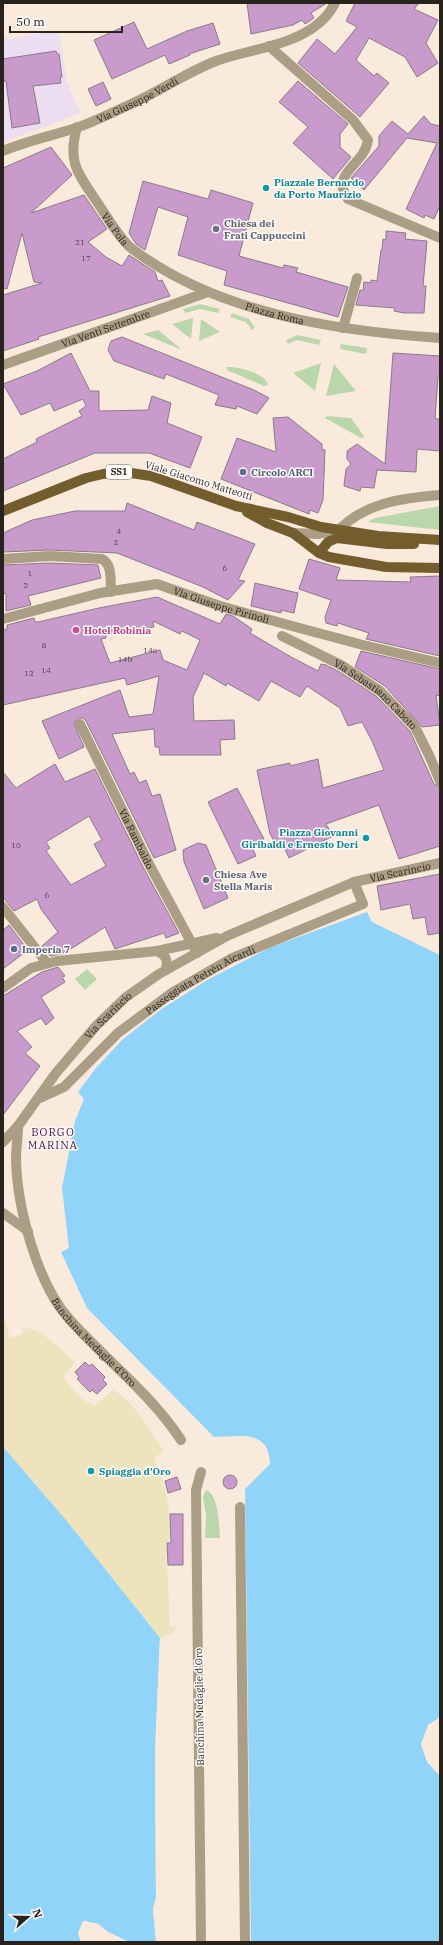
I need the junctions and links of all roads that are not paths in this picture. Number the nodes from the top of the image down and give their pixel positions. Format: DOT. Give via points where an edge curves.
graph roads {
  1 [pos="335,3"];
  2 [pos="269,46"];
  3 [pos="77,127"];
  4 [pos="3,151"];
  5 [pos="440,238"];
  6 [pos="357,278"];
  7 [pos="208,292"];
  8 [pos="343,328"];
  9 [pos="440,338"];
  10 [pos="3,366"];
  11 [pos="440,495"];
  12 [pos="236,506"];
  13 [pos="3,511"];
  14 [pos="338,530"];
  15 [pos="293,533"];
  16 [pos="440,541"];
  17 [pos="328,542"];
  18 [pos="319,553"];
  19 [pos="3,559"];
  20 [pos="440,568"];
  21 [pos="112,592"];
  22 [pos="3,620"];
  23 [pos="282,636"];
  24 [pos="440,663"];
  25 [pos="80,724"];
  26 [pos="440,781"];
  27 [pos="440,863"];
  28 [pos="354,882"];
  29 [pos="3,907"];
  30 [pos="227,936"];
  31 [pos="191,943"];
  32 [pos="157,951"];
  33 [pos="196,953"];
  34 [pos="47,963"];
  35 [pos="166,970"];
  36 [pos="3,988"];
  37 [pos="38,1099"];
  38 [pos="18,1126"];
  39 [pos="3,1142"];
  40 [pos="3,1213"];
  41 [pos="28,1231"];
  42 [pos="181,1440"];
  43 [pos="201,1472"];
  44 [pos="240,1507"];
  45 [pos="201,1942"];
  46 [pos="245,1942"];
  1 -- 2 [label="street, Via Giuseppe Verdi" via="330,14 310,30"];
  2 -- 3 [label="street, Via Giuseppe Verdi" via="217,61 130,105"];
  2 -- 5 [label="street" via="353,120 368,140 357,162 342,178 343,193 348,199"];
  3 -- 4 [label="street, Via Giuseppe Verdi"];
  3 -- 7 [label="street, Via Pola" via="73,143 76,170 130,247 182,280"];
  6 -- 8 [label="street"];
  7 -- 8 [label="street, Piazza Roma" via="283,316"];
  7 -- 10 [label="street, Via Venti Settembre"];
  8 -- 9 [label="street, Piazza Roma"];
  11 -- 14 [label="street" via="379,504 357,514"];
  12 -- 13 [label="main road, Viale Giacomo Matteotti / SS1" via="151,476 120,472 86,478"];
  12 -- 14 [label="main road, Viale Giacomo Matteotti / SS1"];
  12 -- 15 [label="main road, SS1" via="267,523"];
  14 -- 15 [label="street" via="318,534"];
  14 -- 16 [label="main road, Viale Giacomo Matteotti / SS1"];
  14 -- 17 [label="street"];
  15 -- 18 [label="main road, SS1"];
  16 -- 17 [label="main road" via="403,545 342,538"];
  17 -- 18 [label="main road"];
  18 -- 20 [label="main road, SS1" via="340,560 386,567"];
  19 -- 21 [label="street" via="50,556 102,559 109,567"];
  21 -- 22 [label="street, Via Giuseppe Pirinoli" via="100,593"];
  21 -- 24 [label="street, Via Giuseppe Pirinoli" via="151,584 165,585 220,606"];
  23 -- 26 [label="street, Via Sebastiano Caboto" via="341,665 380,691 415,727"];
  25 -- 31 [label="street, Via Rambaldo"];
  27 -- 28 [label="street, Via Scarincio"];
  28 -- 30 [label="street, Via Scarincio"];
  28 -- 37 [label="street, Passeggiata Petrén Aicardi" via="363,904 232,958 173,992 118,1033 64,1087"];
  29 -- 34 [label="street"];
  30 -- 31 [label="street, Via Scarincio"];
  30 -- 33 [label="street, Via Scarincio"];
  31 -- 32 [label="street, Via Scarincio"];
  31 -- 33 [label="street, Via Rambaldo"];
  32 -- 34 [label="street, Via Scarincio"];
  32 -- 35 [label="street" via="165,956"];
  33 -- 35 [label="street, Via Scarincio"];
  34 -- 36 [label="street, Via Scarincio" via="31,968"];
  35 -- 37 [label="street, Via Scarincio" via="126,998 96,1026 56,1073"];
  37 -- 38 [label="street, Via Scarincio"];
  38 -- 39 [label="street, Via Scarincio"];
  38 -- 41 [label="street" via="18,1183"];
  40 -- 41 [label="street"];
  41 -- 42 [label="street, Banchina Medaglie d'Oro" via="44,1282 60,1308 150,1401"];
  43 -- 45 [label="street, Banchina Medaglie d'Oro" via="196,1490"];
  44 -- 46 [label="street"];
}
